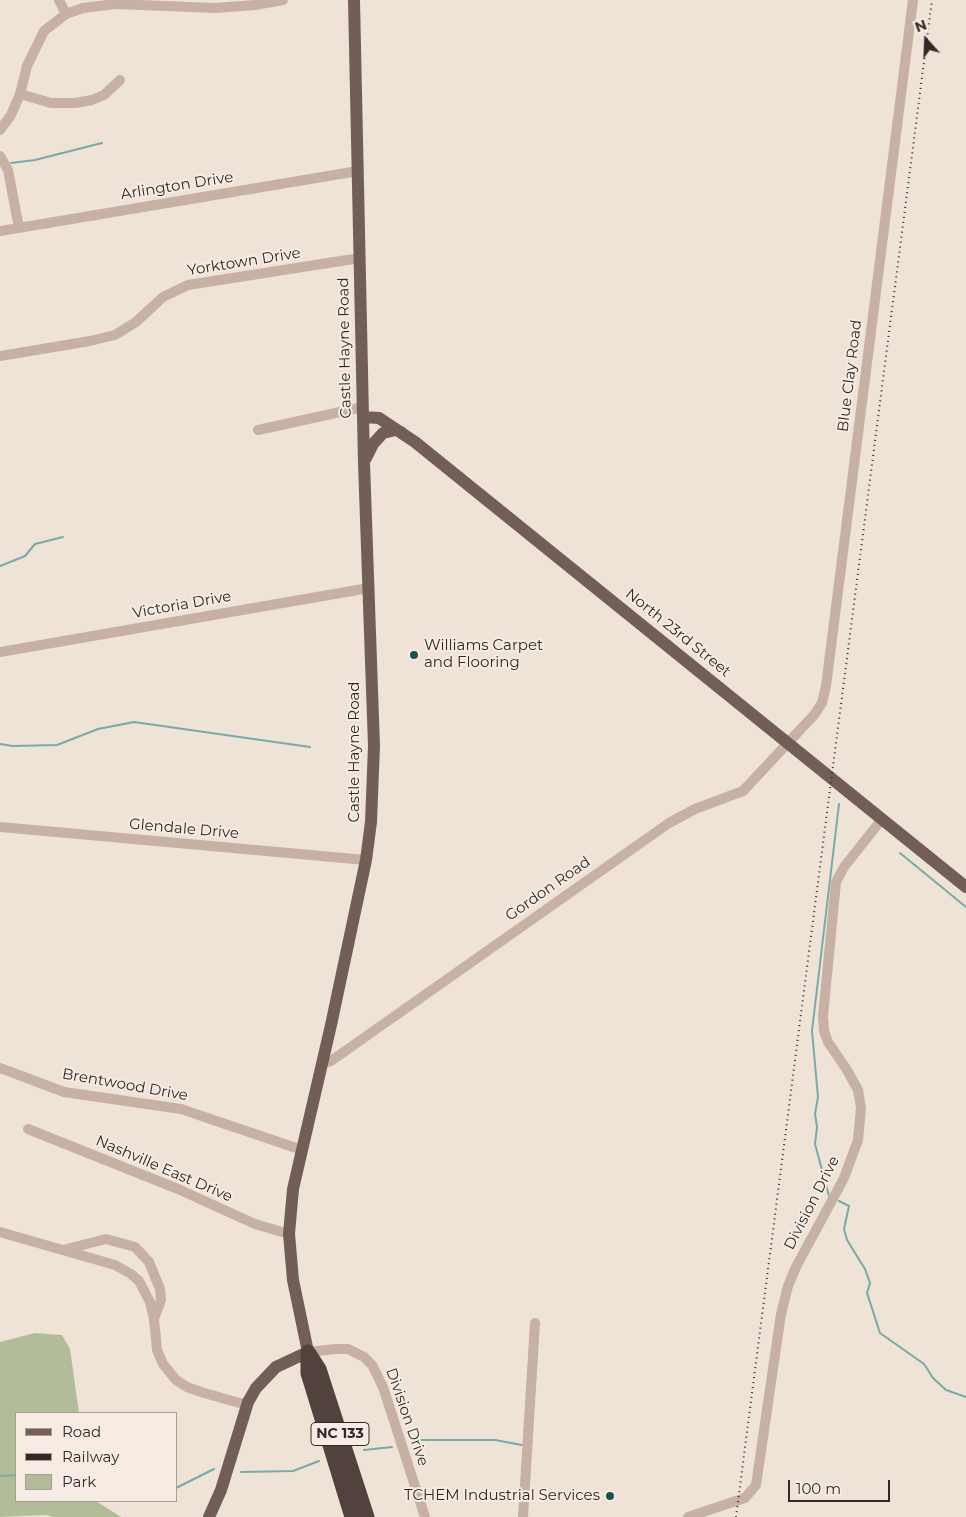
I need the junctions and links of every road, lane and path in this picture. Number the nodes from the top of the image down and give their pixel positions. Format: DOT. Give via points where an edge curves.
graph roads {
  1 [pos="59,0"];
  2 [pos="283,0"];
  3 [pos="354,0"];
  4 [pos="913,0"];
  5 [pos="173,3"];
  6 [pos="66,14"];
  7 [pos="120,80"];
  8 [pos="20,94"];
  9 [pos="0,130"];
  10 [pos="0,156"];
  11 [pos="358,171"];
  12 [pos="19,228"];
  13 [pos="0,231"];
  14 [pos="360,258"];
  15 [pos="0,356"];
  16 [pos="363,412"];
  17 [pos="258,430"];
  18 [pos="404,434"];
  19 [pos="364,463"];
  20 [pos="369,588"];
  21 [pos="0,652"];
  22 [pos="788,742"];
  23 [pos="882,819"];
  24 [pos="0,827"];
  25 [pos="366,860"];
  26 [pos="966,887"];
  27 [pos="322,1063"];
  28 [pos="0,1068"];
  29 [pos="28,1130"];
  30 [pos="302,1150"];
  31 [pos="0,1232"];
  32 [pos="289,1234"];
  33 [pos="64,1250"];
  34 [pos="154,1319"];
  35 [pos="535,1323"];
  36 [pos="308,1352"];
  37 [pos="247,1406"];
  38 [pos="209,1517"];
  39 [pos="354,1517"];
  40 [pos="367,1517"];
  41 [pos="425,1517"];
  42 [pos="523,1517"];
  43 [pos="688,1517"];
  1 -- 6 [label="street"];
  2 -- 5 [label="street" via="215,8"];
  3 -- 11 [label="main road, Castle Hayne Road / NC 133"];
  4 -- 22 [label="street, Blue Clay Road" via="826,686 818,710"];
  5 -- 6 [label="street" via="115,4"];
  6 -- 8 [label="street" via="44,31 27,66"];
  7 -- 8 [label="street" via="104,95 75,103 50,103"];
  8 -- 9 [label="street" via="11,116"];
  10 -- 12 [label="street" via="8,170"];
  11 -- 12 [label="street, Arlington Drive"];
  11 -- 14 [label="main road, Castle Hayne Road / NC 133"];
  12 -- 13 [label="street, Arlington Drive"];
  14 -- 15 [label="street, Yorktown Drive" via="188,285 163,297 136,322 115,335"];
  14 -- 16 [label="main road, Castle Hayne Road / NC 133"];
  16 -- 17 [label="street"];
  16 -- 18 [label="main road, North 23rd Street"];
  16 -- 19 [label="main road, Castle Hayne Road / NC 133"];
  18 -- 19 [label="main road" via="396,430 383,434 372,444"];
  18 -- 22 [label="main road, North 23rd Street"];
  19 -- 20 [label="main road, Castle Hayne Road / NC 133"];
  20 -- 21 [label="street, Victoria Drive"];
  20 -- 25 [label="main road, Castle Hayne Road / NC 133" via="374,778"];
  22 -- 23 [label="main road, North 23rd Street"];
  22 -- 27 [label="street, Gordon Road" via="743,791 695,809 669,823 331,1061"];
  23 -- 26 [label="main road, North 23rd Street"];
  23 -- 43 [label="street, Division Drive" via="836,882 823,1016 828,1042 858,1090 861,1108 858,1140 844,1178 788,1286 756,1486 745,1498"];
  24 -- 25 [label="street, Glendale Drive"];
  25 -- 27 [label="main road, Castle Hayne Road / NC 133"];
  27 -- 30 [label="main road, Castle Hayne Road / NC 133"];
  28 -- 30 [label="street, Brentwood Drive" via="64,1092 181,1109"];
  29 -- 32 [label="street, Nashville East Drive" via="178,1189 255,1224"];
  30 -- 32 [label="main road, Castle Hayne Road / NC 133" via="293,1189"];
  31 -- 33 [label="street"];
  32 -- 36 [label="main road, Castle Hayne Road / NC 133" via="293,1280"];
  33 -- 34 [label="street" via="115,1265 131,1274 144,1289"];
  33 -- 34 [label="street" via="106,1239 134,1247 149,1262 160,1289 161,1300"];
  34 -- 37 [label="street" via="157,1350 176,1380 186,1387"];
  35 -- 42 [label="street"];
  36 -- 37 [label="main road" via="276,1367 260,1383"];
  36 -- 39 [label="highway, NC 133" via="308,1373"];
  36 -- 40 [label="highway, NC 133" via="319,1369"];
  36 -- 41 [label="street, Division Drive" via="336,1348 348,1350 364,1357 372,1365 383,1386"];
  37 -- 38 [label="main road" via="221,1490"];
}
